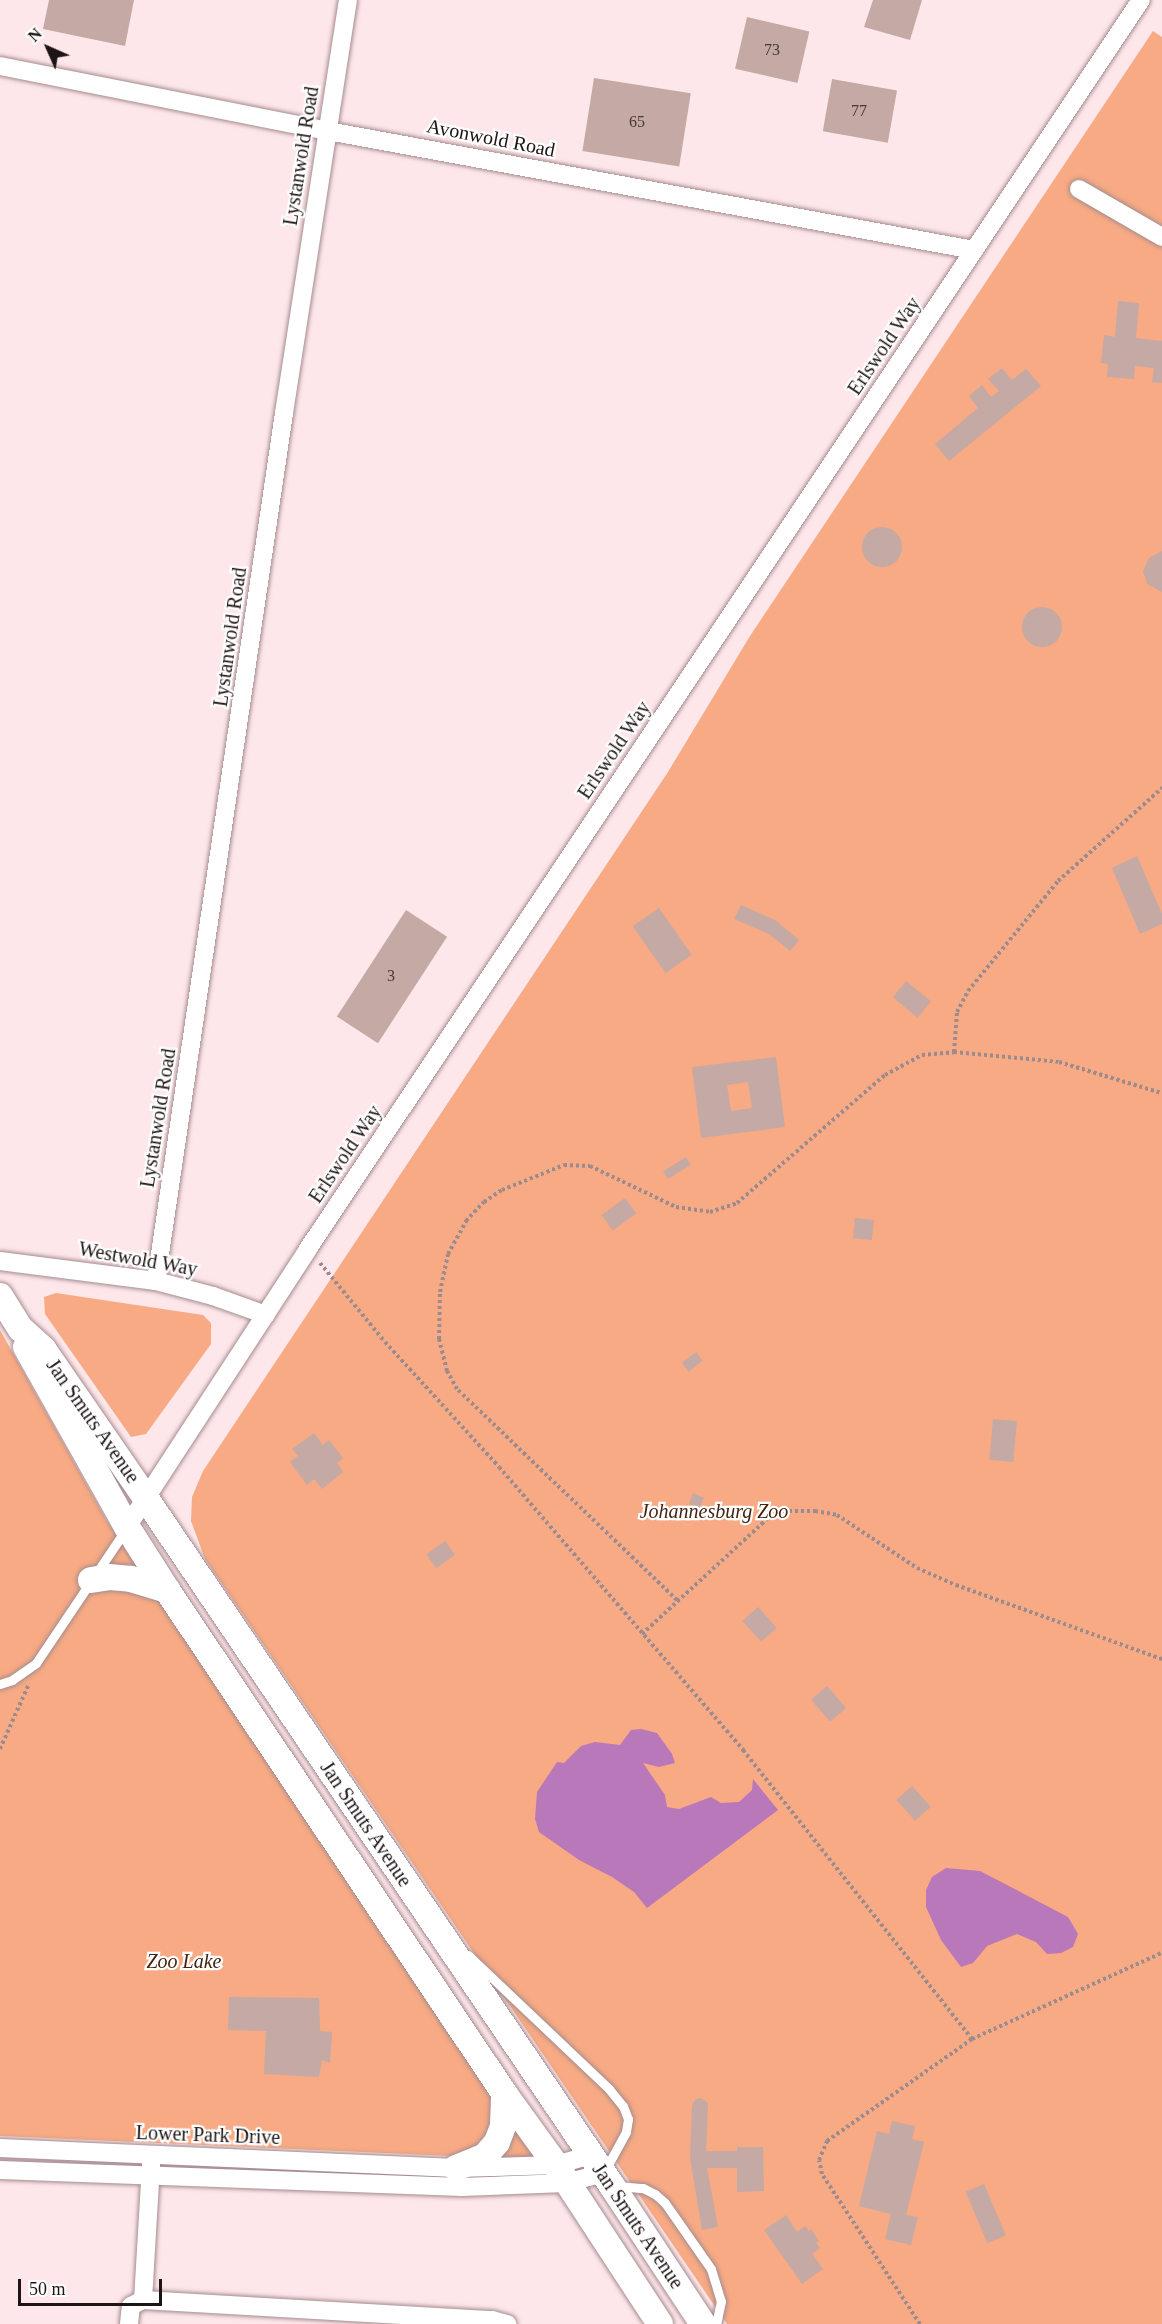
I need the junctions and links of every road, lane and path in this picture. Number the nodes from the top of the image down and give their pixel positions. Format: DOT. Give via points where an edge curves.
graph roads {
  1 [pos="348,0"];
  2 [pos="1141,0"];
  3 [pos="0,66"];
  4 [pos="328,130"];
  5 [pos="1079,189"];
  6 [pos="1162,237"];
  7 [pos="974,250"];
  8 [pos="1162,789"];
  9 [pos="954,1052"];
  10 [pos="1162,1093"];
  11 [pos="308,1249"];
  12 [pos="0,1261"];
  13 [pos="156,1281"];
  14 [pos="0,1296"];
  15 [pos="266,1314"];
  16 [pos="21,1329"];
  17 [pos="145,1497"];
  18 [pos="127,1527"];
  19 [pos="91,1580"];
  20 [pos="167,1590"];
  21 [pos="676,1600"];
  22 [pos="642,1634"];
  23 [pos="1162,1659"];
  24 [pos="36,1663"];
  25 [pos="0,1684"];
  26 [pos="0,1749"];
  27 [pos="432,1920"];
  28 [pos="1162,1953"];
  29 [pos="972,2039"];
  30 [pos="504,2093"];
  31 [pos="0,2148"];
  32 [pos="152,2155"];
  33 [pos="415,2165"];
  34 [pos="456,2168"];
  35 [pos="0,2170"];
  36 [pos="602,2171"];
  37 [pos="561,2174"];
  38 [pos="150,2175"];
  39 [pos="414,2186"];
  40 [pos="143,2300"];
  41 [pos="129,2324"];
  42 [pos="507,2324"];
  43 [pos="660,2324"];
  44 [pos="703,2324"];
  45 [pos="716,2324"];
  46 [pos="920,2324"];
  1 -- 4 [label="street, Lystanwold Road"];
  2 -- 7 [label="street, Erlswold Way"];
  3 -- 4 [label="street, Avonwold Road"];
  4 -- 7 [label="street, Avonwold Road"];
  4 -- 13 [label="street, Lystanwold Road"];
  5 -- 6 [label="street"];
  7 -- 11 [label="street, Erlswold Way"];
  8 -- 9 [label="path" via="1058,881 968,991 957,1012"];
  9 -- 10 [label="path" via="1059,1062"];
  9 -- 21 [label="path" via="922,1055 885,1075 736,1203 710,1212 676,1207 590,1166 564,1165 502,1190 484,1202 466,1221 448,1254 440,1292 439,1339 447,1371 457,1389"];
  11 -- 15 [label="street, Erlswold Way"];
  11 -- 22 [label="path"];
  12 -- 13 [label="street, Westwold Way"];
  13 -- 15 [label="street, Westwold Way"];
  14 -- 16 [label="main road, Jan Smuts Avenue"];
  15 -- 17 [label="street, Erlswold Way"];
  16 -- 17 [label="main road, Jan Smuts Avenue" via="43,1349"];
  16 -- 18 [label="main road, Jan Smuts Avenue" via="28,1354"];
  17 -- 18 [label="street, Erlswold Way"];
  17 -- 27 [label="main road, Jan Smuts Avenue"];
  18 -- 19 [label="lane"];
  18 -- 20 [label="main road, Jan Smuts Avenue"];
  19 -- 20 [label="main road" via="131,1579"];
  19 -- 24 [label="lane"];
  20 -- 30 [label="main road, Jan Smuts Avenue"];
  21 -- 22 [label="path"];
  21 -- 23 [label="path" via="767,1519 783,1511 815,1511 837,1515 917,1568 956,1586"];
  22 -- 29 [label="path" via="743,1750"];
  24 -- 25 [label="lane"];
  24 -- 26 [label="path"];
  27 -- 36 [label="main road, Jan Smuts Avenue"];
  27 -- 36 [label="lane" via="623,2106 626,2132"];
  28 -- 29 [label="path"];
  29 -- 46 [label="path" via="827,2141 819,2160 822,2174"];
  30 -- 34 [label="main road" via="503,2126 497,2142 485,2156"];
  30 -- 37 [label="main road, Jan Smuts Avenue"];
  31 -- 32 [label="street, Lower Park Drive"];
  32 -- 33 [label="street, Lower Park Drive"];
  32 -- 38 [label="street"];
  33 -- 34 [label="street, Lower Park Drive"];
  33 -- 39 [label="street"];
  34 -- 37 [label="street, Lower Park Drive"];
  35 -- 38 [label="street, Lower Park Drive"];
  36 -- 37 [label="street, Lower Park Drive"];
  36 -- 44 [label="main road, Jan Smuts Avenue"];
  36 -- 45 [label="lane" via="655,2193 665,2204 711,2269 721,2301"];
  37 -- 39 [label="street, Lower Park Drive"];
  37 -- 43 [label="main road, Jan Smuts Avenue"];
  38 -- 39 [label="street, Lower Park Drive"];
  38 -- 40 [label="street"];
  40 -- 41 [label="street" via="131,2306"];
  40 -- 42 [label="street" via="492,2320"];
}
